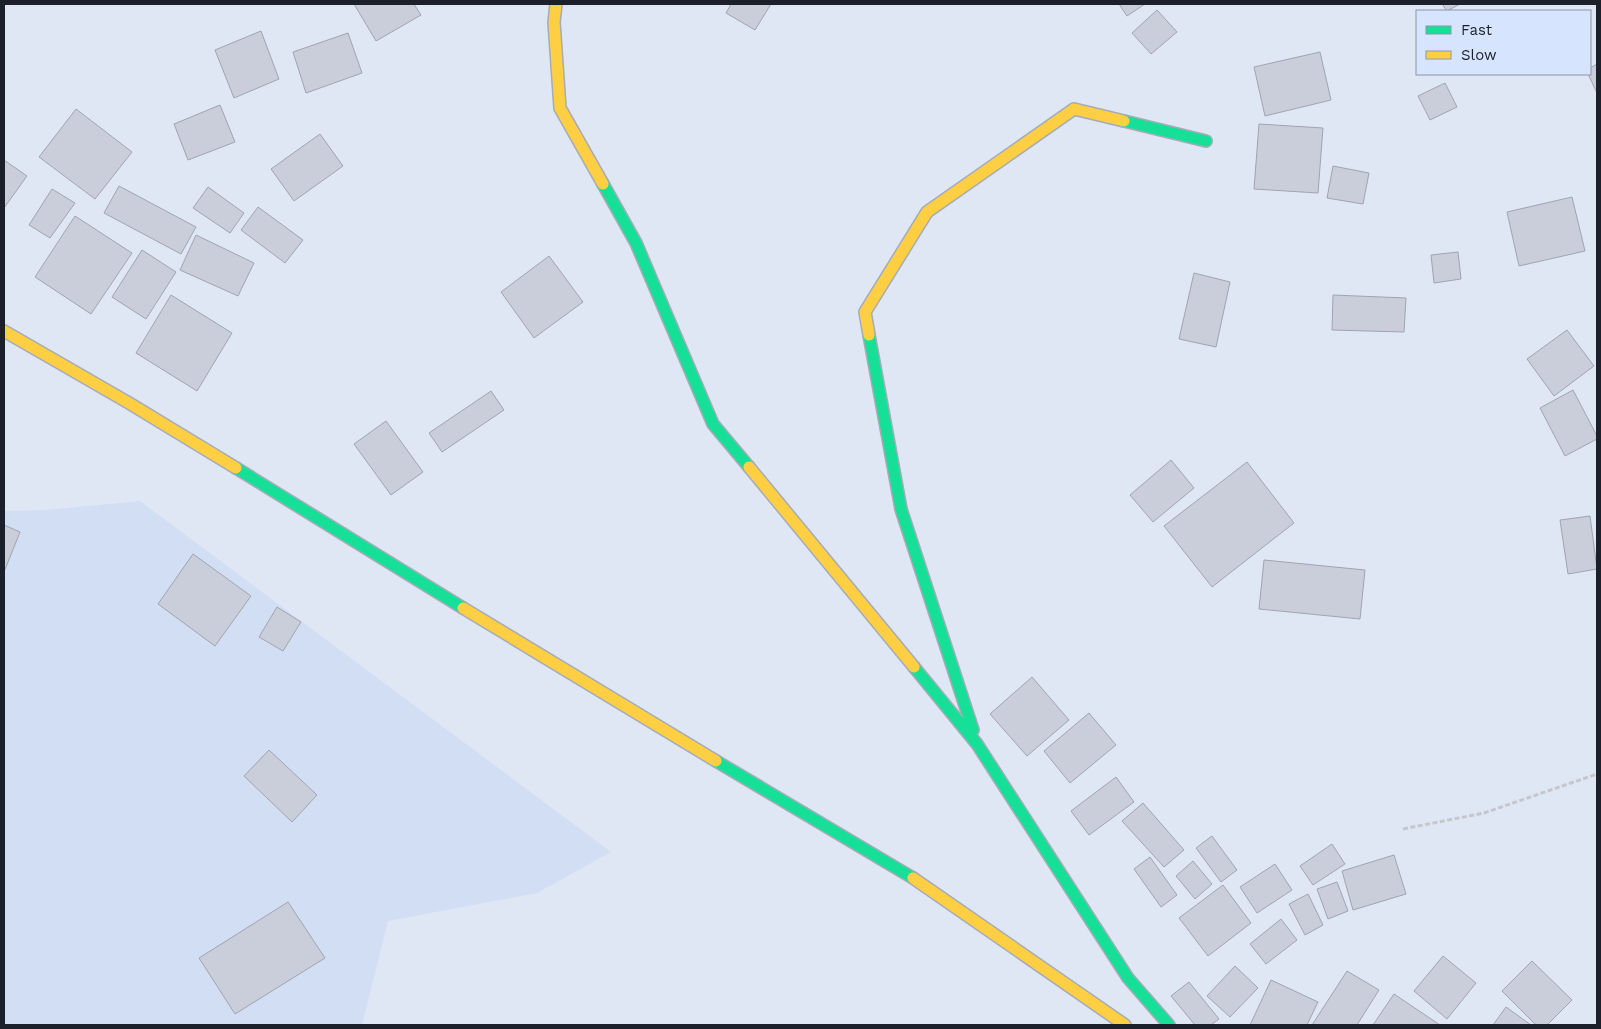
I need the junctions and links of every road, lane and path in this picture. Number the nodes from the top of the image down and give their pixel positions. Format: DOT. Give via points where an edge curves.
graph roads {
  1 [pos="556,4"];
  2 [pos="1206,142"];
  3 [pos="4,331"];
  4 [pos="977,744"];
  5 [pos="1597,774"];
  6 [pos="1403,829"];
  7 [pos="1125,1025"];
  8 [pos="1169,1025"];
  1 -- 4 [label="street" via="554,22 560,108 636,242 712,424"];
  2 -- 4 [label="street" via="1074,109 928,212 865,312 901,509"];
  3 -- 7 [label="street" via="129,403 585,683 920,882"];
  4 -- 8 [label="street" via="1128,978"];
  5 -- 6 [label="path" via="1484,813"];
}
